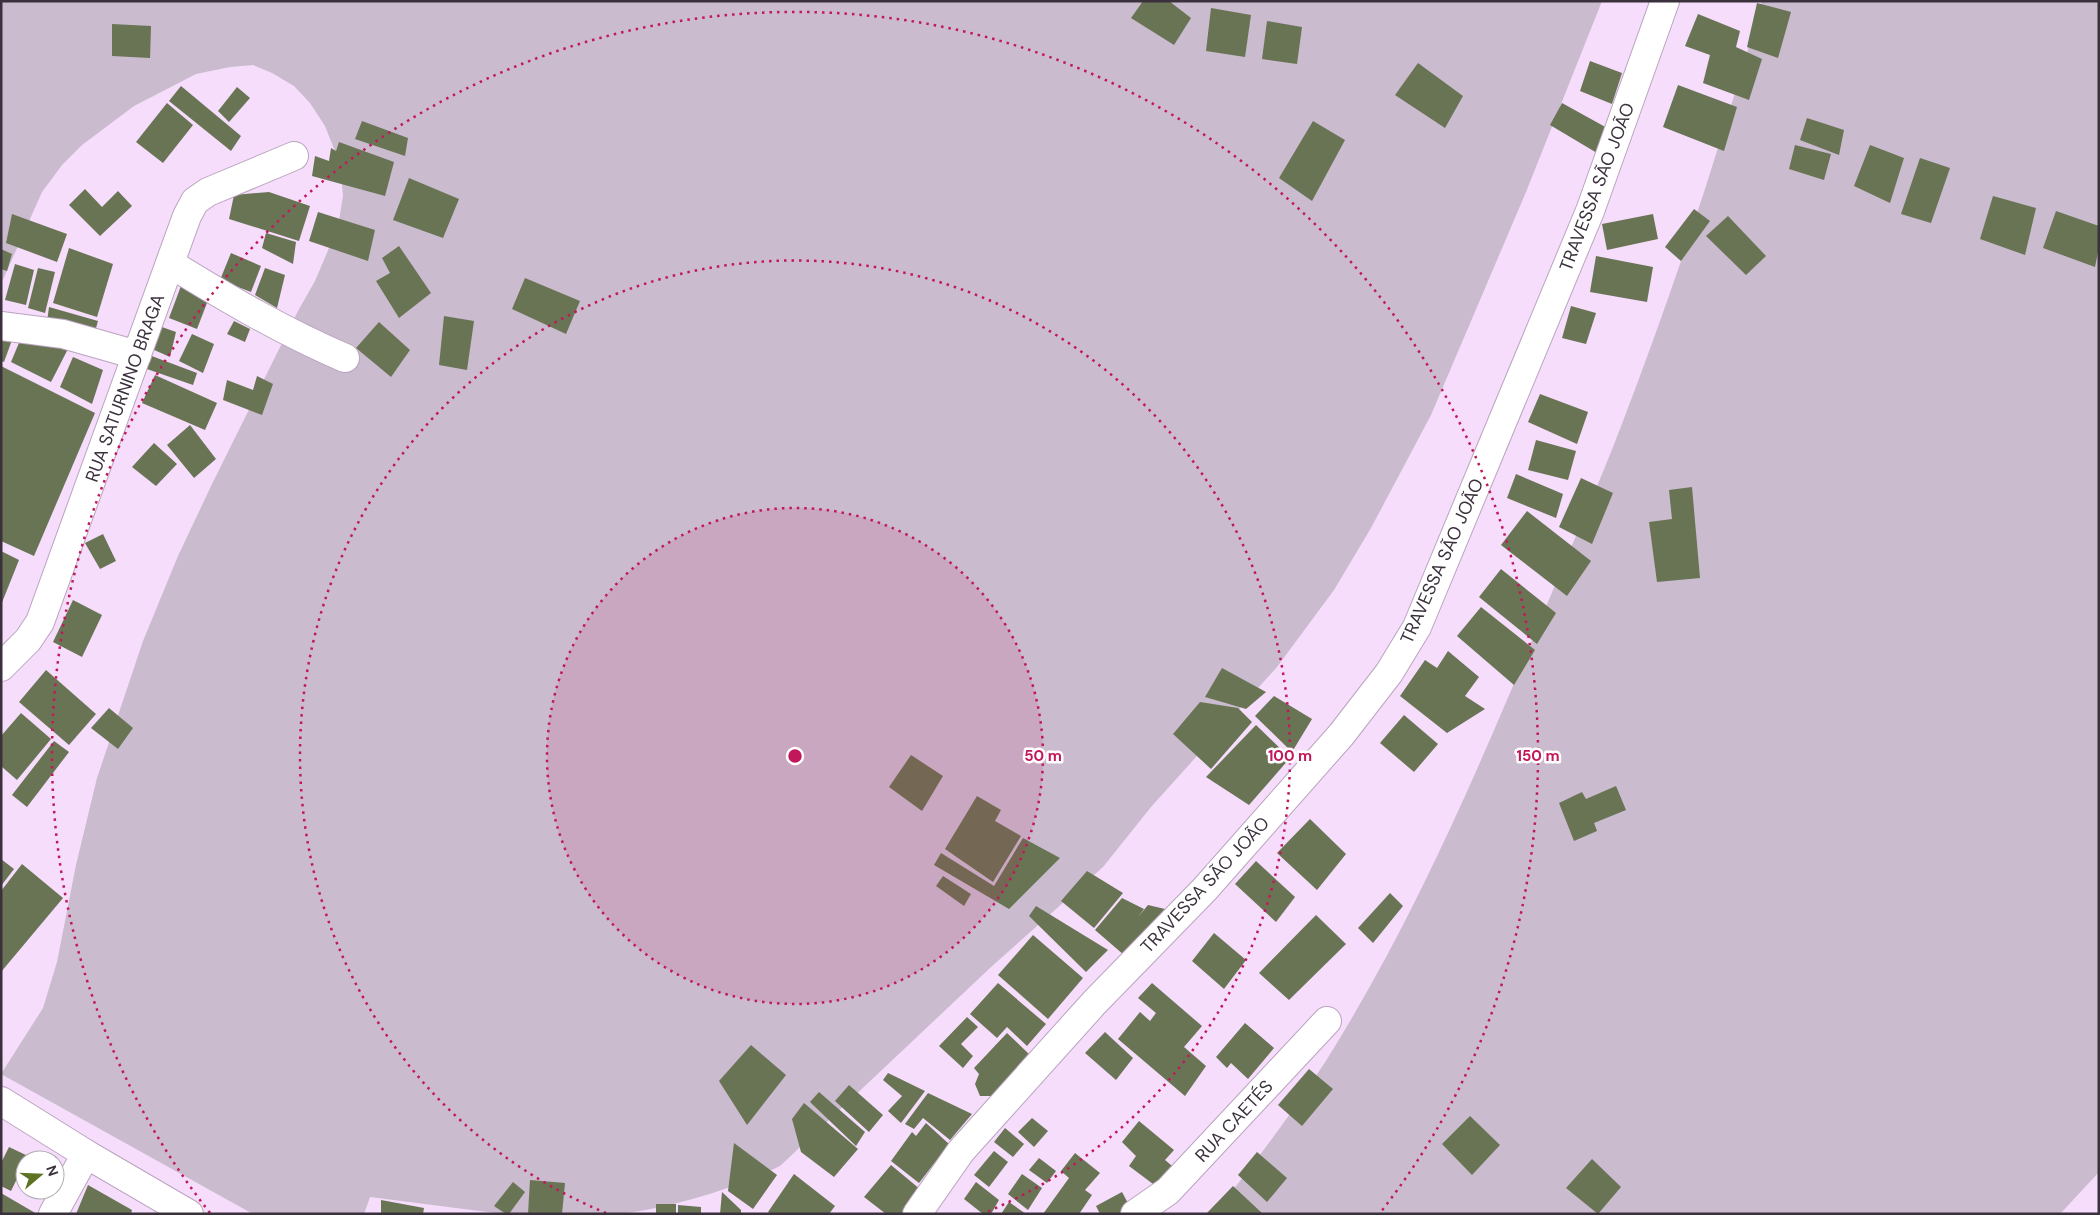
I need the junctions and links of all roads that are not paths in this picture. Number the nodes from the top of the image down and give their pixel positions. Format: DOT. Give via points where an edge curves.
graph roads {
  1 [pos="1665,1"];
  2 [pos="294,156"];
  3 [pos="171,264"];
  4 [pos="1,326"];
  5 [pos="137,355"];
  6 [pos="345,358"];
  7 [pos="1,667"];
  8 [pos="1327,1021"];
  9 [pos="1,1101"];
  10 [pos="86,1154"];
  11 [pos="54,1214"];
  12 [pos="190,1214"];
  13 [pos="917,1214"];
  14 [pos="1135,1214"];
  1 -- 13 [label="street, TRAVESSA SÃO JOÃO" via="1590,211 1417,627 1342,734 1205,889 1094,1003 961,1151"];
  2 -- 3 [label="street, RUA SATURNINO BRAGA" via="208,192 195,201"];
  3 -- 5 [label="street, RUA SATURNINO BRAGA"];
  3 -- 6 [label="street" via="267,321"];
  4 -- 5 [label="street" via="63,334"];
  5 -- 7 [label="street, RUA SATURNINO BRAGA" via="40,622 28,640"];
  8 -- 14 [label="street, RUA CAETÉS" via="1168,1191"];
  9 -- 10 [label="street"];
  10 -- 11 [label="street"];
  10 -- 12 [label="street"];
}
